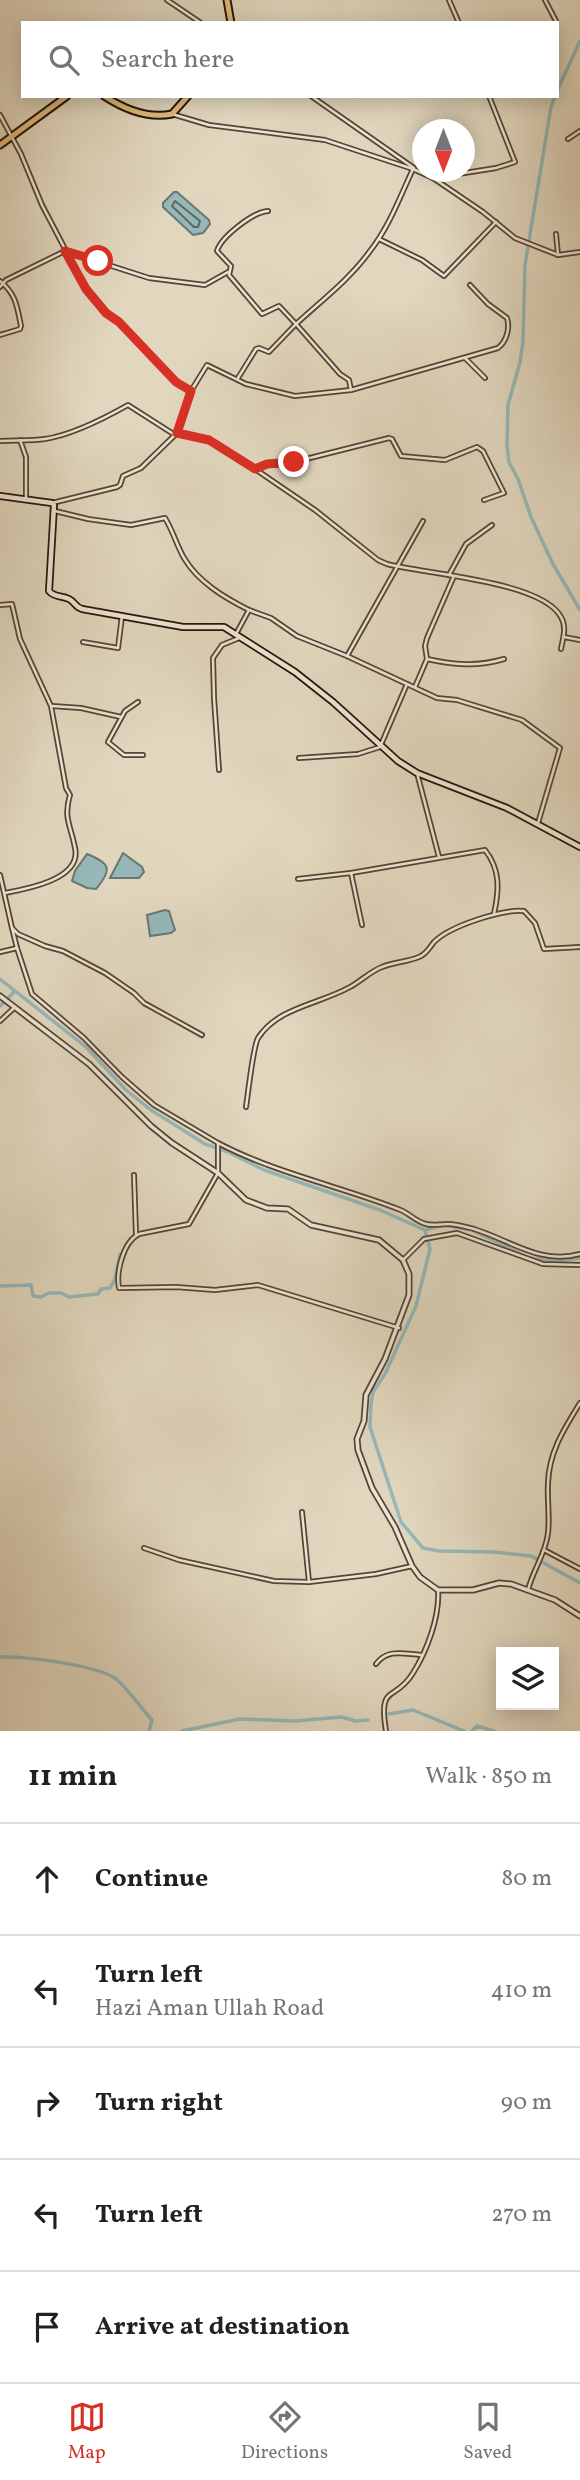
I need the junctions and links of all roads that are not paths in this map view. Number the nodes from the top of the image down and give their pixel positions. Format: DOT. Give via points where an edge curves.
graph roads {
  1 [pos="167,0"];
  2 [pos="227,0"];
  3 [pos="451,0"];
  4 [pos="545,0"];
  5 [pos="198,21"];
  6 [pos="231,21"];
  7 [pos="458,21"];
  8 [pos="556,21"];
  9 [pos="64,98"];
  10 [pos="108,98"];
  11 [pos="186,98"];
  12 [pos="315,98"];
  13 [pos="490,98"];
  14 [pos="172,114"];
  15 [pos="0,115"];
  16 [pos="580,131"];
  17 [pos="10,137"];
  18 [pos="568,139"];
  19 [pos="0,145"];
  20 [pos="412,167"];
  21 [pos="412,168"];
  22 [pos="475,171"];
  23 [pos="412,175"];
  24 [pos="439,182"];
  25 [pos="268,211"];
  26 [pos="496,222"];
  27 [pos="556,234"];
  28 [pos="379,239"];
  29 [pos="65,251"];
  30 [pos="580,252"];
  31 [pos="558,254"];
  32 [pos="228,272"];
  33 [pos="1,284"];
  34 [pos="470,285"];
  35 [pos="296,324"];
  36 [pos="0,335"];
  37 [pos="464,358"];
  38 [pos="237,379"];
  39 [pos="485,379"];
  40 [pos="351,390"];
  41 [pos="191,391"];
  42 [pos="176,434"];
  43 [pos="20,439"];
  44 [pos="0,441"];
  45 [pos="255,469"];
  46 [pos="0,496"];
  47 [pos="26,498"];
  48 [pos="484,500"];
  49 [pos="52,503"];
  50 [pos="54,511"];
  51 [pos="423,521"];
  52 [pos="492,525"];
  53 [pos="396,566"];
  54 [pos="452,575"];
  55 [pos="0,605"];
  56 [pos="249,610"];
  57 [pos="122,616"];
  58 [pos="237,636"];
  59 [pos="564,637"];
  60 [pos="580,640"];
  61 [pos="83,642"];
  62 [pos="561,649"];
  63 [pos="347,656"];
  64 [pos="427,659"];
  65 [pos="504,659"];
  66 [pos="407,684"];
  67 [pos="415,687"];
  68 [pos="138,702"];
  69 [pos="51,706"];
  70 [pos="121,717"];
  71 [pos="380,747"];
  72 [pos="143,755"];
  73 [pos="299,758"];
  74 [pos="219,770"];
  75 [pos="417,772"];
  76 [pos="538,823"];
  77 [pos="580,847"];
  78 [pos="440,858"];
  79 [pos="351,873"];
  80 [pos="0,875"];
  81 [pos="298,879"];
  82 [pos="5,893"];
  83 [pos="495,914"];
  84 [pos="362,925"];
  85 [pos="12,929"];
  86 [pos="580,947"];
  87 [pos="16,948"];
  88 [pos="0,952"];
  89 [pos="2,998"];
  90 [pos="13,1007"];
  91 [pos="0,1021"];
  92 [pos="202,1035"];
  93 [pos="246,1107"];
  94 [pos="218,1144"];
  95 [pos="218,1173"];
  96 [pos="134,1175"];
  97 [pos="136,1235"];
  98 [pos="580,1254"];
  99 [pos="402,1260"];
  100 [pos="580,1265"];
  101 [pos="399,1328"];
  102 [pos="580,1403"];
  103 [pos="302,1512"];
  104 [pos="144,1548"];
  105 [pos="544,1550"];
  106 [pos="412,1566"];
  107 [pos="580,1569"];
  108 [pos="309,1582"];
  109 [pos="439,1590"];
  110 [pos="528,1590"];
  111 [pos="580,1616"];
  112 [pos="421,1655"];
  113 [pos="376,1664"];
  114 [pos="386,1731"];
  1 -- 5 [label="street"];
  2 -- 6 [label="main road"];
  3 -- 7 [label="street"];
  4 -- 8 [label="street"];
  9 -- 17 [label="main road"];
  10 -- 14 [label="main road" via="152,116"];
  11 -- 14 [label="main road"];
  12 -- 20 [label="street"];
  13 -- 22 [label="street" via="515,162"];
  14 -- 21 [label="street" via="209,125 325,140"];
  15 -- 17 [label="street"];
  16 -- 18 [label="street"];
  17 -- 19 [label="main road"];
  17 -- 29 [label="street"];
  23 -- 28 [label="street"];
  24 -- 26 [label="street"];
  25 -- 32 [label="street" via="254,213 217,246 231,266"];
  26 -- 28 [label="street" via="443,276"];
  26 -- 31 [label="street" via="516,238"];
  27 -- 31 [label="street"];
  28 -- 35 [label="street" via="354,271"];
  29 -- 32 [label="street" via="143,277 205,285"];
  29 -- 33 [label="street"];
  29 -- 41 [label="street" via="106,313 176,382"];
  30 -- 31 [label="street"];
  32 -- 35 [label="street" via="262,314 279,306"];
  33 -- 36 [label="street" via="17,302 21,326"];
  34 -- 37 [label="street" via="509,324 502,345"];
  35 -- 38 [label="street" via="269,352 256,349"];
  35 -- 40 [label="street" via="349,380"];
  37 -- 39 [label="street"];
  37 -- 40 [label="street"];
  38 -- 40 [label="street" via="295,396"];
  38 -- 41 [label="street" via="207,365"];
  41 -- 42 [label="street"];
  42 -- 43 [label="street" via="128,405 55,436"];
  42 -- 45 [label="street" via="209,440"];
  42 -- 49 [label="street" via="141,468 123,476 120,485"];
  43 -- 44 [label="street"];
  43 -- 47 [label="street" via="27,462"];
  45 -- 48 [label="street" via="389,438 401,456 420,458 445,460 477,447 504,493"];
  45 -- 53 [label="street" via="379,560"];
  46 -- 47 [label="main road"];
  47 -- 49 [label="main road"];
  49 -- 50 [label="main road"];
  50 -- 56 [label="street" via="131,526 165,518 185,561 216,592"];
  50 -- 57 [label="main road" via="49,591 70,599 76,607"];
  51 -- 53 [label="street"];
  52 -- 54 [label="street" via="466,544"];
  53 -- 54 [label="street"];
  53 -- 63 [label="street"];
  54 -- 59 [label="street" via="518,589 538,598 562,617"];
  54 -- 64 [label="street" via="427,638"];
  55 -- 69 [label="street" via="12,604 20,639"];
  56 -- 58 [label="street"];
  56 -- 63 [label="street"];
  57 -- 58 [label="main road" via="224,627"];
  57 -- 61 [label="street" via="118,648"];
  58 -- 71 [label="main road" via="295,673"];
  58 -- 74 [label="street" via="222,645 213,658"];
  59 -- 60 [label="street"];
  59 -- 62 [label="street"];
  63 -- 66 [label="street"];
  64 -- 65 [label="street" via="475,666"];
  64 -- 67 [label="street"];
  66 -- 67 [label="street"];
  66 -- 71 [label="street"];
  67 -- 76 [label="street" via="437,698 522,720 559,747"];
  68 -- 70 [label="street"];
  69 -- 70 [label="street"];
  69 -- 82 [label="street" via="70,795 66,816 75,860 61,876"];
  70 -- 72 [label="street" via="108,743 124,755"];
  71 -- 73 [label="street" via="358,754"];
  71 -- 75 [label="main road"];
  75 -- 76 [label="main road"];
  75 -- 78 [label="street"];
  76 -- 77 [label="main road"];
  78 -- 79 [label="street"];
  78 -- 83 [label="street" via="487,852 498,881"];
  79 -- 81 [label="street"];
  79 -- 84 [label="street"];
  80 -- 82 [label="street"];
  82 -- 85 [label="street"];
  83 -- 86 [label="street" via="516,910 529,914 546,950"];
  83 -- 93 [label="street" via="434,942 425,954 380,967 324,1000 285,1013 256,1040"];
  85 -- 87 [label="street"];
  85 -- 92 [label="street" via="105,973 144,1003"];
  87 -- 88 [label="street"];
  87 -- 94 [label="street" via="33,994 154,1105"];
  89 -- 90 [label="street"];
  90 -- 91 [label="street"];
  90 -- 95 [label="street" via="89,1064 151,1126"];
  94 -- 95 [label="street"];
  94 -- 98 [label="street" via="279,1170 402,1210 425,1224 470,1228 545,1256"];
  95 -- 97 [label="street" via="189,1224"];
  95 -- 99 [label="street" via="246,1200 288,1209 311,1225 379,1240"];
  96 -- 97 [label="street"];
  97 -- 101 [label="street" via="125,1251 119,1288 215,1290 258,1285"];
  99 -- 100 [label="street" via="424,1239 457,1233 543,1264"];
  99 -- 101 [label="street" via="410,1291"];
  101 -- 106 [label="street" via="366,1395 357,1443 372,1488"];
  102 -- 105 [label="street" via="556,1443 550,1465"];
  103 -- 108 [label="street"];
  104 -- 108 [label="street" via="274,1581"];
  105 -- 107 [label="street"];
  105 -- 110 [label="street"];
  106 -- 108 [label="street"];
  106 -- 109 [label="street"];
  109 -- 110 [label="street" via="473,1590 499,1583"];
  109 -- 112 [label="street" via="438,1615"];
  110 -- 111 [label="street"];
  112 -- 113 [label="street" via="388,1653"];
  112 -- 114 [label="street" via="414,1673 388,1694 383,1704"];
}
